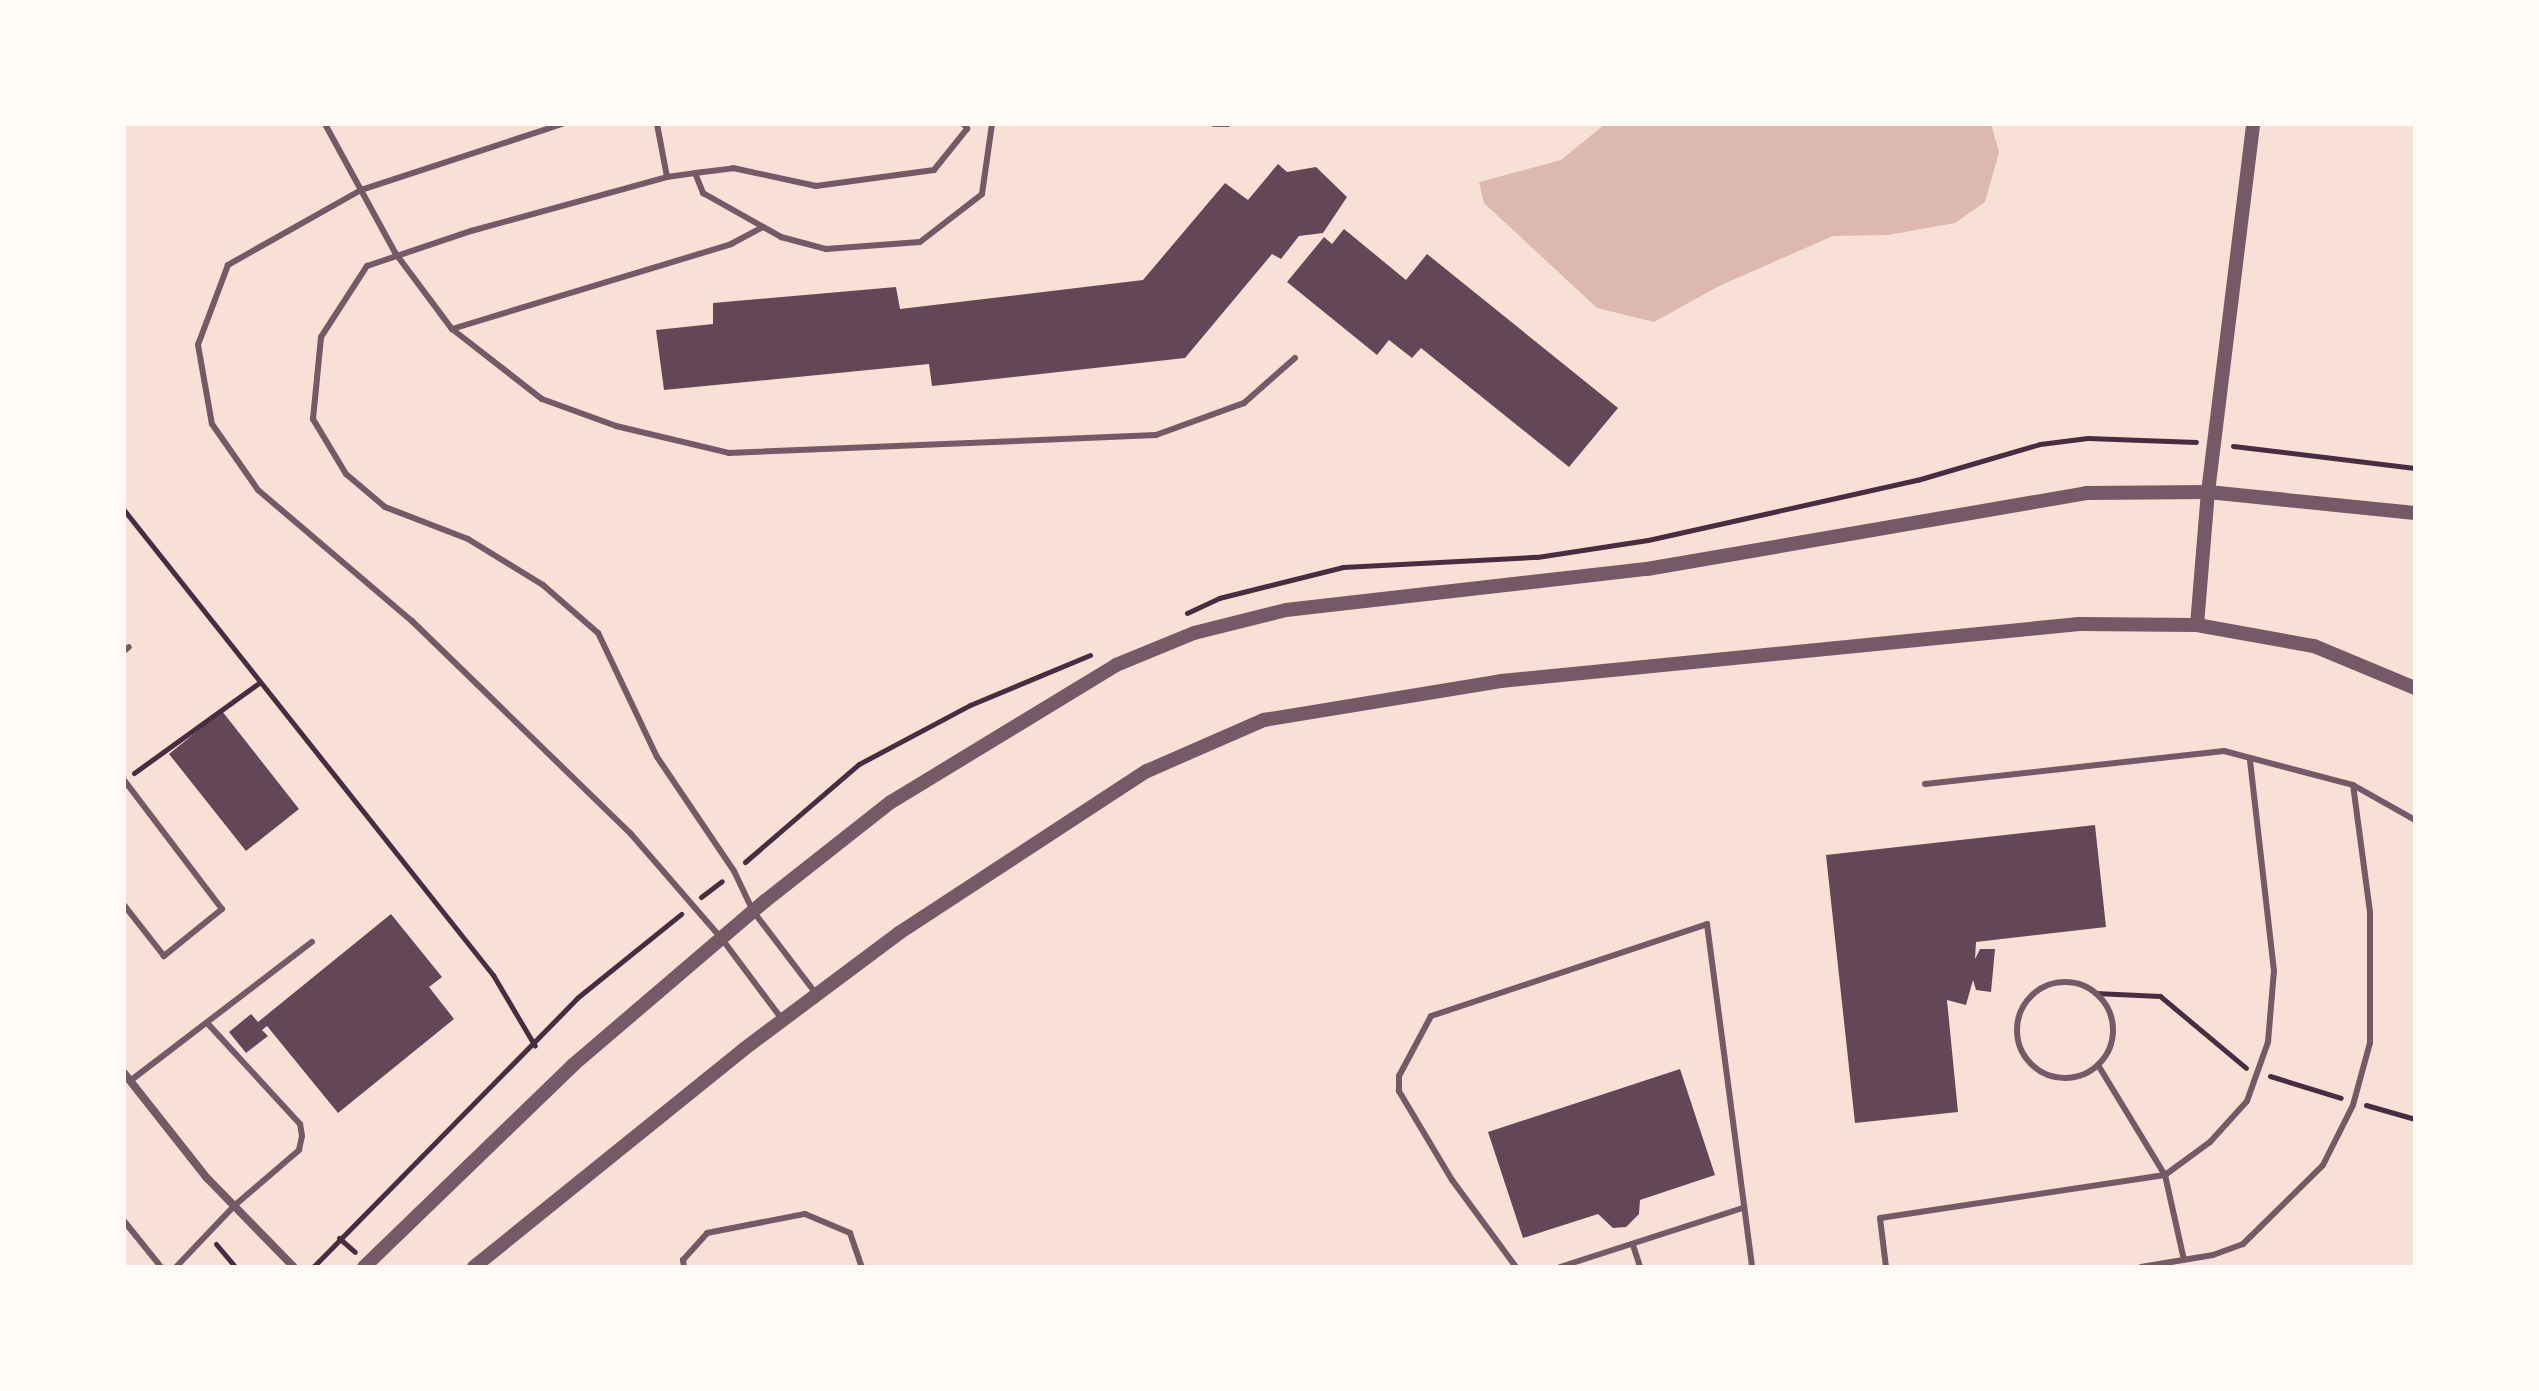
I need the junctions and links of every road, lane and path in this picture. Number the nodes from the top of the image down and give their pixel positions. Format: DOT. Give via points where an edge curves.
graph roads {
  1 [pos="325,124"];
  2 [pos="562,124"];
  3 [pos="657,124"];
  4 [pos="976,124"];
  5 [pos="992,124"];
  6 [pos="1214,124"];
  7 [pos="1228,124"];
  8 [pos="2253,124"];
  9 [pos="966,126"];
  10 [pos="695,173"];
  11 [pos="667,177"];
  12 [pos="361,190"];
  13 [pos="763,227"];
  14 [pos="396,254"];
  15 [pos="452,329"];
  16 [pos="1295,358"];
  17 [pos="2208,492"];
  18 [pos="124,510"];
  19 [pos="2415,513"];
  20 [pos="2197,625"];
  21 [pos="260,683"];
  22 [pos="2415,688"];
  23 [pos="2250,759"];
  24 [pos="126,779"];
  25 [pos="1925,784"];
  26 [pos="2353,785"];
  27 [pos="2415,820"];
  28 [pos="734,871"];
  29 [pos="693,904"];
  30 [pos="124,905"];
  31 [pos="753,911"];
  32 [pos="722,939"];
  33 [pos="312,942"];
  34 [pos="817,995"];
  35 [pos="783,1020"];
  36 [pos="207,1023"];
  37 [pos="535,1046"];
  38 [pos="2098,1065"];
  39 [pos="127,1077"];
  40 [pos="2165,1175"];
  41 [pos="234,1206"];
  42 [pos="1743,1208"];
  43 [pos="124,1221"];
  44 [pos="208,1234"];
  45 [pos="1633,1245"];
  46 [pos="2199,1257"];
  47 [pos="2180,1263"];
  48 [pos="161,1267"];
  49 [pos="176,1267"];
  50 [pos="235,1267"];
  51 [pos="294,1267"];
  52 [pos="313,1267"];
  53 [pos="364,1267"];
  54 [pos="474,1267"];
  55 [pos="684,1267"];
  56 [pos="862,1267"];
  57 [pos="1516,1267"];
  58 [pos="1560,1267"];
  59 [pos="1640,1267"];
  60 [pos="1752,1267"];
  61 [pos="1886,1267"];
  62 [pos="2141,1267"];
  63 [pos="2199,1267"];
  1 -- 12 [label="lane"];
  2 -- 12 [label="lane"];
  3 -- 11 [label="lane"];
  4 -- 9 [label="lane"];
  5 -- 13 [label="lane" via="982,194 920,242 826,249"];
  6 -- 7 [label="lane"];
  8 -- 17 [label="street"];
  9 -- 10 [label="lane" via="934,170 816,186 733,168"];
  10 -- 11 [label="lane"];
  10 -- 13 [label="lane" via="703,193"];
  11 -- 14 [label="lane"];
  12 -- 14 [label="lane"];
  12 -- 29 [label="lane" via="228,265 198,345 212,424 258,490 350,565 507,709"];
  13 -- 15 [label="lane" via="731,244"];
  14 -- 15 [label="lane"];
  14 -- 28 [label="lane" via="367,266 321,337 313,419 346,474 385,507 468,539 543,585 598,633 657,757"];
  15 -- 16 [label="lane" via="542,399 616,426 729,453 1156,435 1244,403"];
  17 -- 19 [label="street"];
  17 -- 20 [label="street"];
  17 -- 31 [label="street" via="2086,493 1647,569 1498,583 1237,620 1116,665 990,738 891,802"];
  18 -- 21 [label="path"];
  20 -- 22 [label="street" via="2314,646"];
  20 -- 34 [label="street" via="2079,624 1501,681 1264,720 1147,771 899,933"];
  21 -- 24 [label="path"];
  21 -- 37 [label="path" via="493,975"];
  23 -- 25 [label="lane" via="2224,751"];
  23 -- 26 [label="lane"];
  23 -- 40 [label="lane" via="2274,971 2268,1042 2247,1101 2210,1142"];
  24 -- 30 [label="lane" via="222,909 164,956"];
  26 -- 27 [label="lane"];
  26 -- 46 [label="lane" via="2370,912 2370,1043 2353,1105 2323,1165 2272,1220 2243,1244"];
  28 -- 29 [label="path"];
  28 -- 31 [label="lane"];
  29 -- 32 [label="lane"];
  29 -- 37 [label="path" via="577,998"];
  31 -- 32 [label="street"];
  31 -- 34 [label="lane"];
  32 -- 35 [label="lane"];
  32 -- 53 [label="street" via="573,1065"];
  33 -- 36 [label="lane"];
  34 -- 35 [label="street"];
  35 -- 54 [label="street"];
  36 -- 39 [label="lane"];
  36 -- 41 [label="lane" via="300,1124 302,1136 299,1150"];
  37 -- 52 [label="path"];
  38 -- 38 [label="lane" via="2108,1051 2112,1027 2106,1004 2094,991 2063,982 2032,994 2017,1020 2017,1036 2029,1063 2056,1077 2071,1078"];
  38 -- 40 [label="lane"];
  39 -- 41 [label="street"];
  40 -- 47 [label="lane"];
  40 -- 61 [label="lane" via="1880,1218"];
  41 -- 44 [label="lane"];
  41 -- 51 [label="street"];
  42 -- 45 [label="lane"];
  42 -- 57 [label="lane" via="1707,924 1431,1016 1399,1076 1399,1091 1452,1180"];
  42 -- 60 [label="lane"];
  43 -- 48 [label="lane"];
  44 -- 49 [label="lane"];
  44 -- 50 [label="path"];
  45 -- 58 [label="lane"];
  45 -- 59 [label="lane"];
  46 -- 47 [label="lane"];
  46 -- 63 [label="lane"];
  47 -- 62 [label="lane"];
  55 -- 56 [label="lane" via="683,1260 707,1233 805,1214 850,1233"];
}
